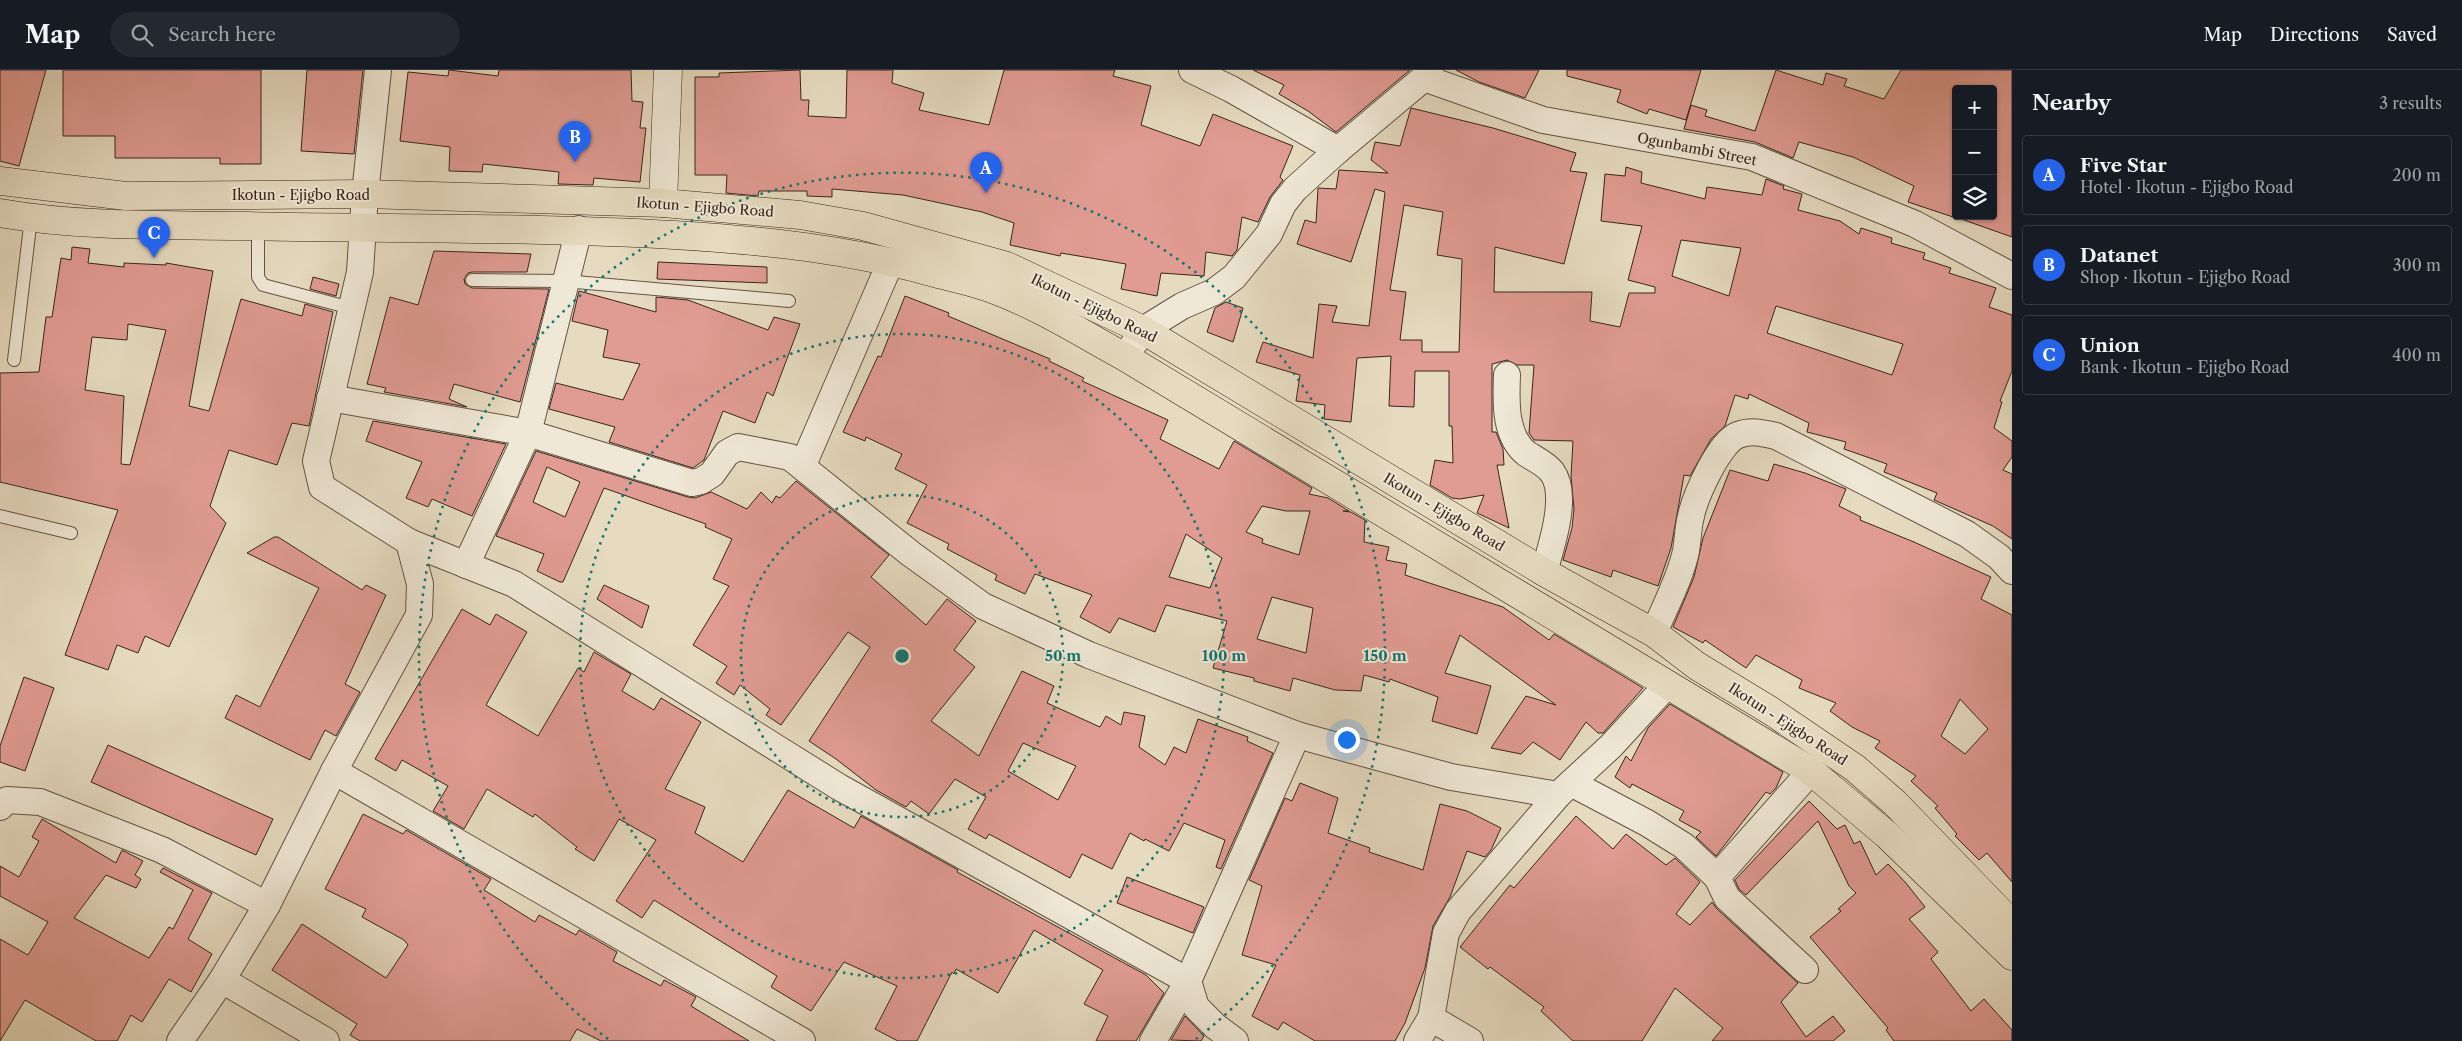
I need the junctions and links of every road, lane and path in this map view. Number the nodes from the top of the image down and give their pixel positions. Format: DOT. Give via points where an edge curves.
graph roads {
  1 [pos="378,70"];
  2 [pos="668,70"];
  3 [pos="1192,70"];
  4 [pos="1427,74"];
  5 [pos="1338,150"];
  6 [pos="0,181"];
  7 [pos="364,194"];
  8 [pos="663,203"];
  9 [pos="0,213"];
  10 [pos="31,218"];
  11 [pos="258,226"];
  12 [pos="364,229"];
  13 [pos="579,229"];
  14 [pos="891,261"];
  15 [pos="2012,276"];
  16 [pos="472,280"];
  17 [pos="565,281"];
  18 [pos="789,301"];
  19 [pos="351,308"];
  20 [pos="1143,330"];
  21 [pos="1125,357"];
  22 [pos="14,360"];
  23 [pos="1507,375"];
  24 [pos="330,398"];
  25 [pos="528,433"];
  26 [pos="803,465"];
  27 [pos="0,516"];
  28 [pos="71,533"];
  29 [pos="409,542"];
  30 [pos="466,565"];
  31 [pos="1544,572"];
  32 [pos="2012,572"];
  33 [pos="1654,633"];
  34 [pos="1668,684"];
  35 [pos="1297,735"];
  36 [pos="334,771"];
  37 [pos="1811,771"];
  38 [pos="1565,789"];
  39 [pos="0,806"];
  40 [pos="1717,878"];
  41 [pos="267,905"];
  42 [pos="2012,924"];
  43 [pos="2012,956"];
  44 [pos="1805,970"];
  45 [pos="222,980"];
  46 [pos="1188,981"];
  47 [pos="1431,1018"];
  48 [pos="180,1041"];
  49 [pos="326,1041"];
  50 [pos="802,1041"];
  51 [pos="1153,1041"];
  52 [pos="1236,1041"];
  53 [pos="1417,1041"];
  54 [pos="1470,1041"];
  1 -- 7 [label="street"];
  2 -- 8 [label="street"];
  3 -- 5 [label="street"];
  4 -- 5 [label="street"];
  4 -- 15 [label="street, Ogunbambi Street" via="1544,120 1752,157 1915,224"];
  5 -- 20 [label="street" via="1295,189 1269,234 1234,277 1214,292 1182,306"];
  6 -- 7 [label="main road, Ikotun - Ejigbo Road" via="126,196"];
  7 -- 8 [label="main road, Ikotun - Ejigbo Road"];
  7 -- 12 [label="street"];
  8 -- 20 [label="main road, Ikotun - Ejigbo Road" via="800,215 863,226 1007,266"];
  9 -- 10 [label="main road, Ikotun - Ejigbo Road"];
  10 -- 11 [label="main road, Ikotun - Ejigbo Road" via="126,224"];
  10 -- 22 [label="lane"];
  11 -- 12 [label="main road, Ikotun - Ejigbo Road"];
  11 -- 19 [label="lane" via="258,277 263,284"];
  12 -- 13 [label="main road, Ikotun - Ejigbo Road"];
  12 -- 19 [label="street" via="360,272"];
  13 -- 14 [label="main road, Ikotun - Ejigbo Road" via="758,240 838,250"];
  13 -- 17 [label="street"];
  14 -- 21 [label="main road, Ikotun - Ejigbo Road" via="990,288"];
  14 -- 26 [label="street"];
  16 -- 17 [label="lane"];
  17 -- 18 [label="lane"];
  17 -- 25 [label="street"];
  19 -- 24 [label="street"];
  20 -- 21 [label="street"];
  20 -- 31 [label="main road, Ikotun - Ejigbo Road"];
  21 -- 34 [label="main road, Ikotun - Ejigbo Road"];
  23 -- 31 [label="street" via="1506,411 1515,438 1526,453 1552,472 1557,490 1559,516"];
  24 -- 25 [label="street"];
  24 -- 29 [label="street" via="316,461 322,487"];
  25 -- 26 [label="street" via="692,482 702,481 712,474 727,453 738,446 790,456"];
  25 -- 30 [label="street"];
  26 -- 35 [label="street" via="911,554 983,606 1089,654"];
  27 -- 28 [label="lane"];
  29 -- 30 [label="street"];
  29 -- 36 [label="street" via="420,584 419,615"];
  30 -- 46 [label="street" via="514,584 839,787"];
  31 -- 33 [label="main road, Ikotun - Ejigbo Road"];
  32 -- 33 [label="street" via="1999,557 1967,534 1776,436 1755,432 1736,436 1720,453 1704,479 1691,516 1679,573"];
  33 -- 42 [label="main road, Ikotun - Ejigbo Road" via="1697,666 1855,768 1895,803"];
  34 -- 37 [label="main road, Ikotun - Ejigbo Road"];
  34 -- 38 [label="street" via="1612,746"];
  35 -- 38 [label="street" via="1451,777"];
  35 -- 46 [label="street"];
  36 -- 41 [label="street"];
  36 -- 50 [label="street"];
  37 -- 40 [label="street"];
  37 -- 43 [label="main road, Ikotun - Ejigbo Road" via="1887,836"];
  38 -- 40 [label="street" via="1647,823 1684,846"];
  38 -- 47 [label="street" via="1454,918 1446,933"];
  39 -- 41 [label="street" via="7,800 40,802 162,850"];
  40 -- 44 [label="street" via="1727,898"];
  41 -- 45 [label="street"];
  45 -- 48 [label="street"];
  45 -- 49 [label="street"];
  46 -- 51 [label="street"];
  46 -- 52 [label="street" via="1196,1008"];
  47 -- 53 [label="street"];
  47 -- 54 [label="street"];
}
